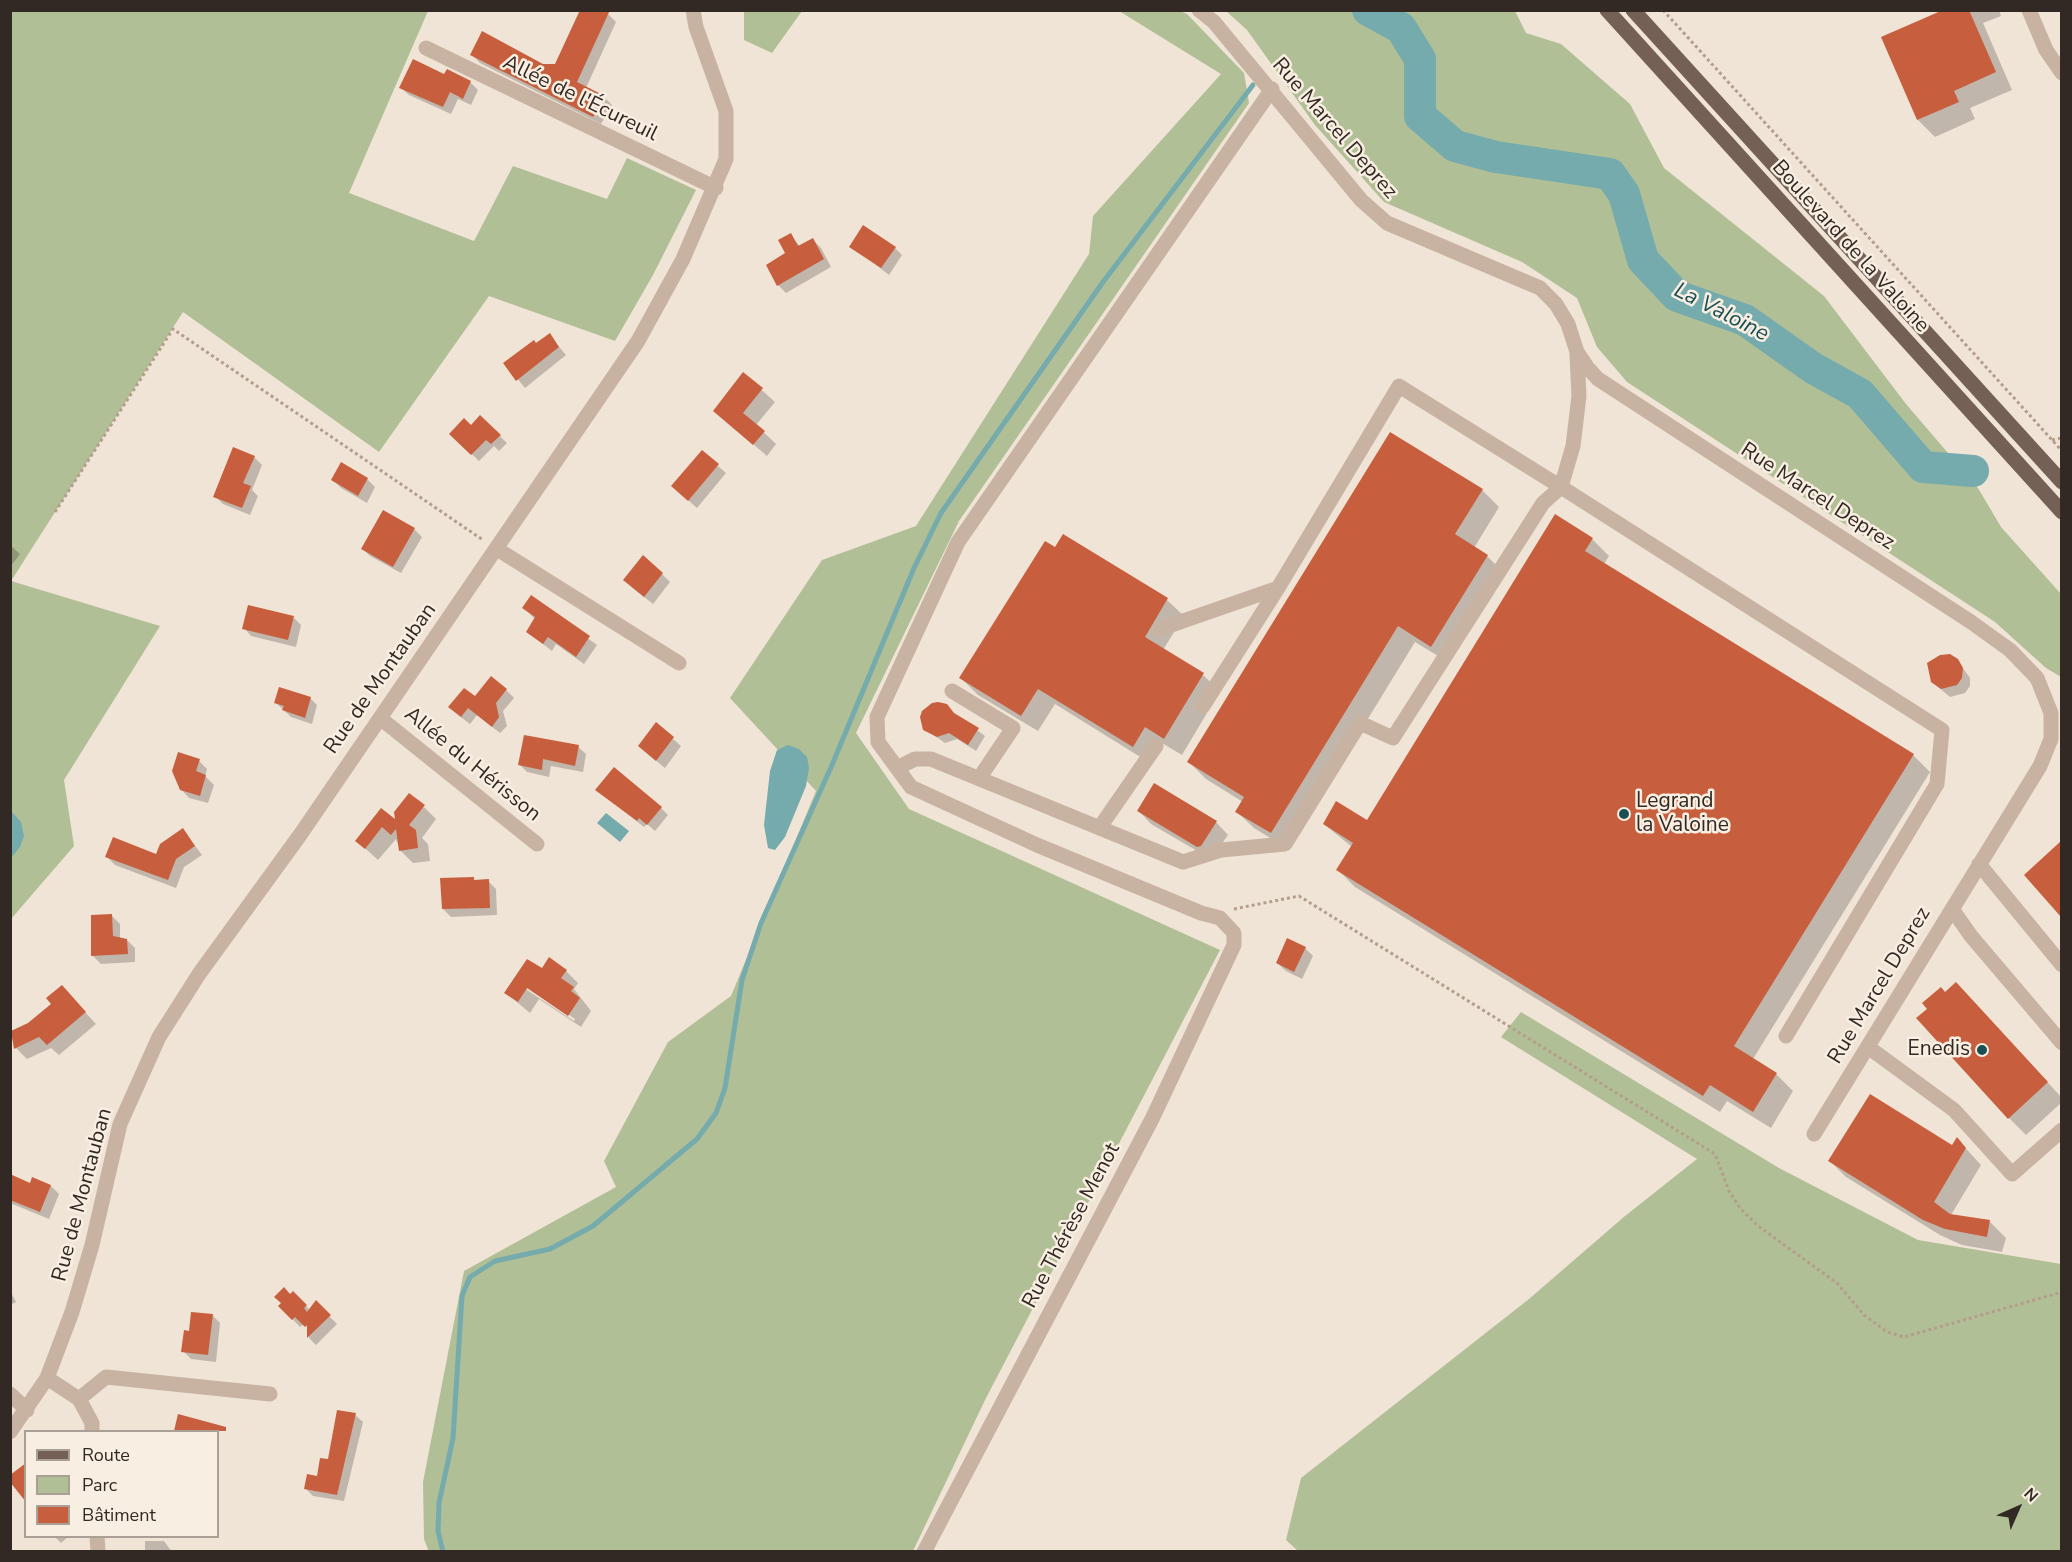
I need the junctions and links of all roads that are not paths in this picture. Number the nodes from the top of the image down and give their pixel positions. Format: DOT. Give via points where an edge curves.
graph roads {
  1 [pos="693,10"];
  2 [pos="1199,10"];
  3 [pos="1607,10"];
  4 [pos="1633,10"];
  5 [pos="2029,10"];
  6 [pos="426,48"];
  7 [pos="2061,73"];
  8 [pos="1272,89"];
  9 [pos="716,188"];
  10 [pos="1577,352"];
  11 [pos="2061,482"];
  12 [pos="1561,487"];
  13 [pos="2061,512"];
  14 [pos="497,549"];
  15 [pos="1278,588"];
  16 [pos="1160,629"];
  17 [pos="679,663"];
  18 [pos="952,691"];
  19 [pos="1203,706"];
  20 [pos="380,718"];
  21 [pos="1156,746"];
  22 [pos="897,768"];
  23 [pos="980,777"];
  24 [pos="1100,828"];
  25 [pos="537,844"];
  26 [pos="1979,864"];
  27 [pos="1952,909"];
  28 [pos="2061,965"];
  29 [pos="1786,1036"];
  30 [pos="2061,1043"];
  31 [pos="1868,1047"];
  32 [pos="2061,1130"];
  33 [pos="1814,1134"];
  34 [pos="47,1378"];
  35 [pos="10,1394"];
  36 [pos="270,1394"];
  37 [pos="79,1399"];
  38 [pos="27,1410"];
  39 [pos="92,1430"];
  40 [pos="10,1432"];
  41 [pos="924,1551"];
  1 -- 9 [label="street, Rue de Montauban" via="726,111 726,159"];
  2 -- 8 [label="street, Rue Marcel Deprez"];
  3 -- 13 [label="main road, Boulevard de la Valoine"];
  4 -- 11 [label="main road, Boulevard de la Valoine"];
  5 -- 7 [label="street"];
  6 -- 9 [label="street, Allée de l'Écureuil"];
  8 -- 10 [label="street, Rue Marcel Deprez" via="1361,200 1387,223 1540,288 1568,324"];
  8 -- 22 [label="street" via="958,543 877,717 878,742"];
  9 -- 14 [label="street, Rue de Montauban" via="638,341"];
  10 -- 12 [label="street" via="1578,406 1573,446"];
  10 -- 26 [label="street, Rue Marcel Deprez" via="1598,379 1971,622 2010,650 2037,678 2051,713 2051,739 2040,766"];
  12 -- 15 [label="street" via="1399,386"];
  12 -- 24 [label="street" via="1543,503 1393,738 1360,723 1285,844 1221,850 1183,862"];
  12 -- 29 [label="street" via="1942,730 1937,784"];
  14 -- 17 [label="street"];
  14 -- 20 [label="street, Rue de Montauban"];
  15 -- 16 [label="street"];
  15 -- 19 [label="street"];
  18 -- 23 [label="street" via="1013,728"];
  20 -- 25 [label="street, Allée du Hérisson"];
  20 -- 34 [label="street, Rue de Montauban" via="159,1037 120,1124 92,1245"];
  21 -- 24 [label="street"];
  22 -- 23 [label="street" via="915,759 931,759"];
  22 -- 41 [label="street, Rue Thérèse Menot" via="911,787 1037,845 1220,918 1234,933 1234,945 1152,1119"];
  23 -- 24 [label="street"];
  26 -- 27 [label="street, Rue Marcel Deprez"];
  26 -- 28 [label="street"];
  27 -- 30 [label="street"];
  27 -- 31 [label="street, Rue Marcel Deprez"];
  31 -- 32 [label="street" via="1954,1110 2012,1174"];
  31 -- 33 [label="street, Rue Marcel Deprez"];
  34 -- 37 [label="street"];
  34 -- 38 [label="street, Rue de Montauban"];
  35 -- 38 [label="street"];
  36 -- 37 [label="street" via="106,1377"];
  37 -- 39 [label="street"];
  38 -- 40 [label="street, Rue de Montauban"];
}
